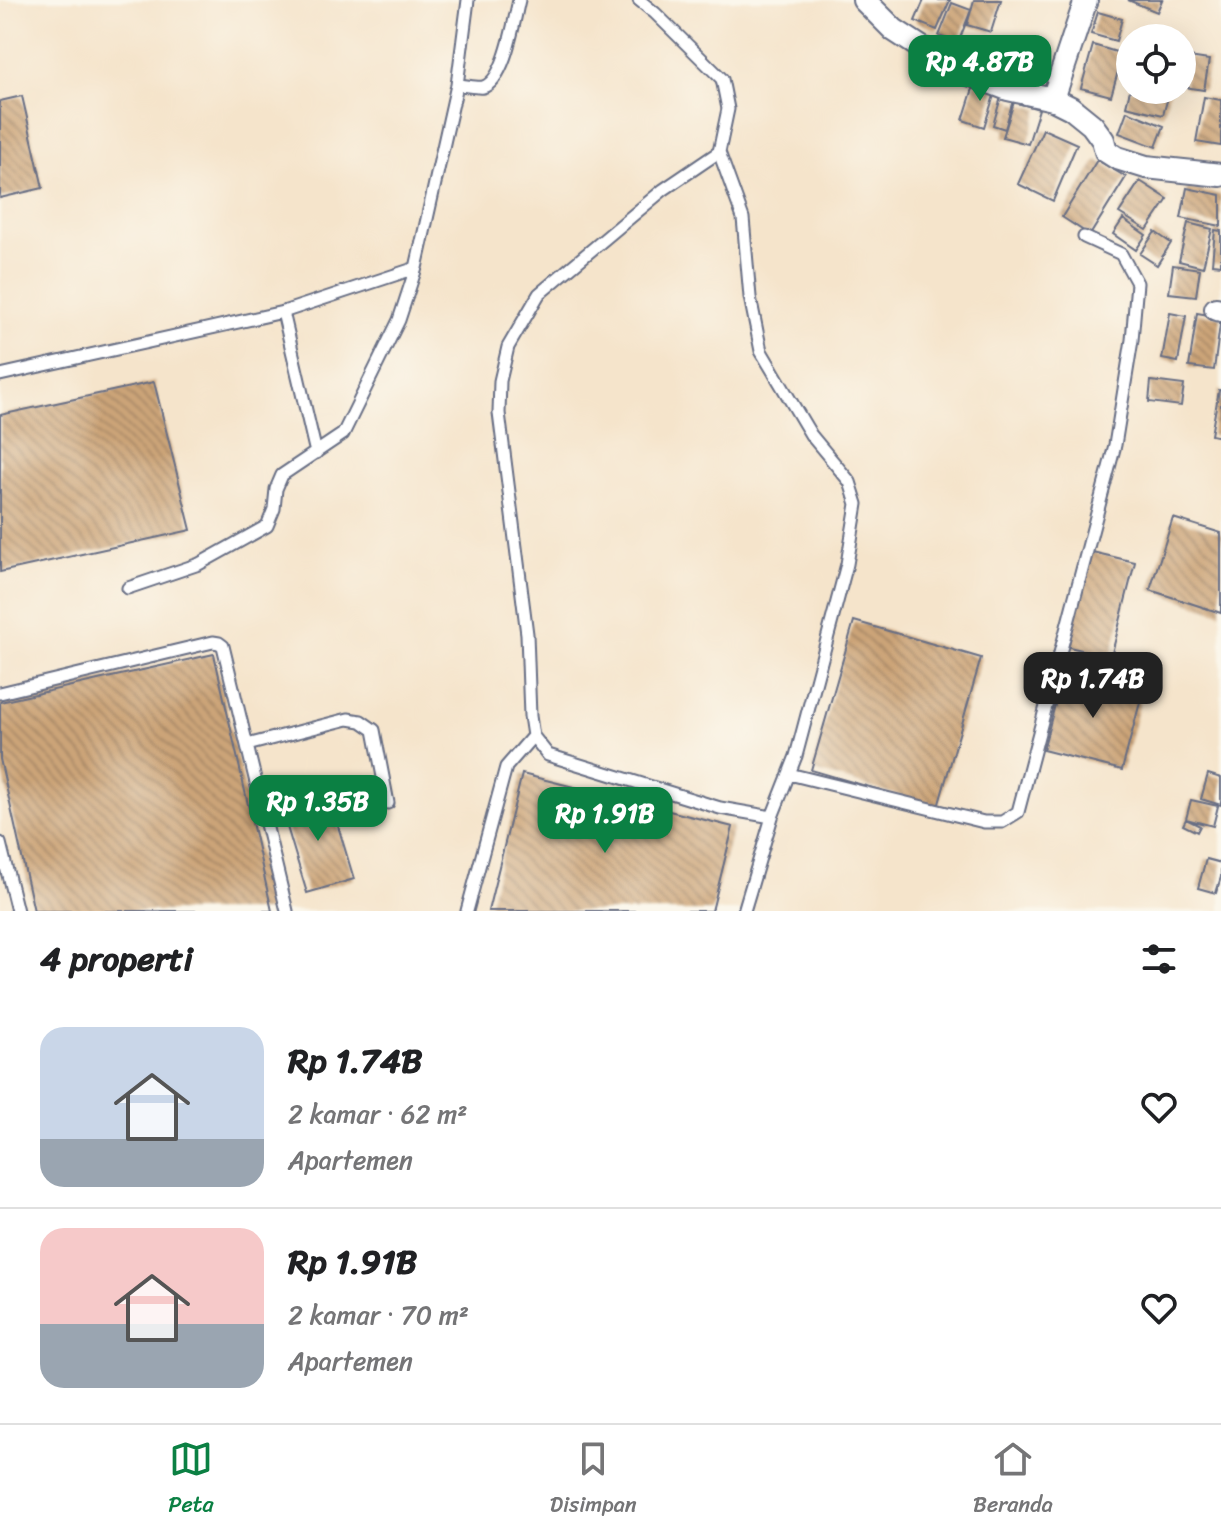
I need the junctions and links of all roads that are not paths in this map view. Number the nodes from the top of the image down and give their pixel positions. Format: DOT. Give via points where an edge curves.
graph roads {
  1 [pos="468,0"];
  2 [pos="519,0"];
  3 [pos="639,0"];
  4 [pos="864,0"];
  5 [pos="1086,0"];
  6 [pos="457,85"];
  7 [pos="1053,99"];
  8 [pos="719,152"];
  9 [pos="1221,175"];
  10 [pos="1084,237"];
  11 [pos="416,268"];
  12 [pos="283,312"];
  13 [pos="0,375"];
  14 [pos="316,453"];
  15 [pos="128,588"];
  16 [pos="0,693"];
  17 [pos="533,736"];
  18 [pos="247,745"];
  19 [pos="789,774"];
  20 [pos="388,803"];
  21 [pos="772,817"];
  22 [pos="0,843"];
  23 [pos="17,911"];
  24 [pos="287,911"];
  25 [pos="467,911"];
  26 [pos="744,911"];
  1 -- 6 [label="lane"];
  2 -- 6 [label="lane" via="500,72 482,87"];
  3 -- 8 [label="lane" via="722,79 728,109"];
  4 -- 7 [label="street" via="894,30 951,67"];
  5 -- 7 [label="street"];
  6 -- 11 [label="lane"];
  7 -- 9 [label="street" via="1092,125 1106,151 1117,158 1146,167"];
  8 -- 17 [label="lane" via="663,190 539,294 508,347 499,413 527,634"];
  8 -- 19 [label="lane" via="743,218 761,351 811,435 850,482 857,504 847,564"];
  10 -- 19 [label="lane" via="1121,254 1137,283 1132,340 1115,445 1018,812 1002,822 984,822"];
  11 -- 12 [label="lane"];
  11 -- 14 [label="lane" via="399,320 343,434"];
  12 -- 13 [label="lane"];
  12 -- 14 [label="lane"];
  14 -- 15 [label="lane" via="282,475 267,526 199,564"];
  16 -- 18 [label="lane" via="219,643"];
  17 -- 21 [label="lane" via="548,755 720,808"];
  17 -- 25 [label="lane" via="506,767"];
  18 -- 20 [label="lane" via="348,719 361,721 374,730"];
  18 -- 24 [label="lane"];
  19 -- 21 [label="lane"];
  21 -- 26 [label="lane"];
  22 -- 23 [label="lane"];
}
